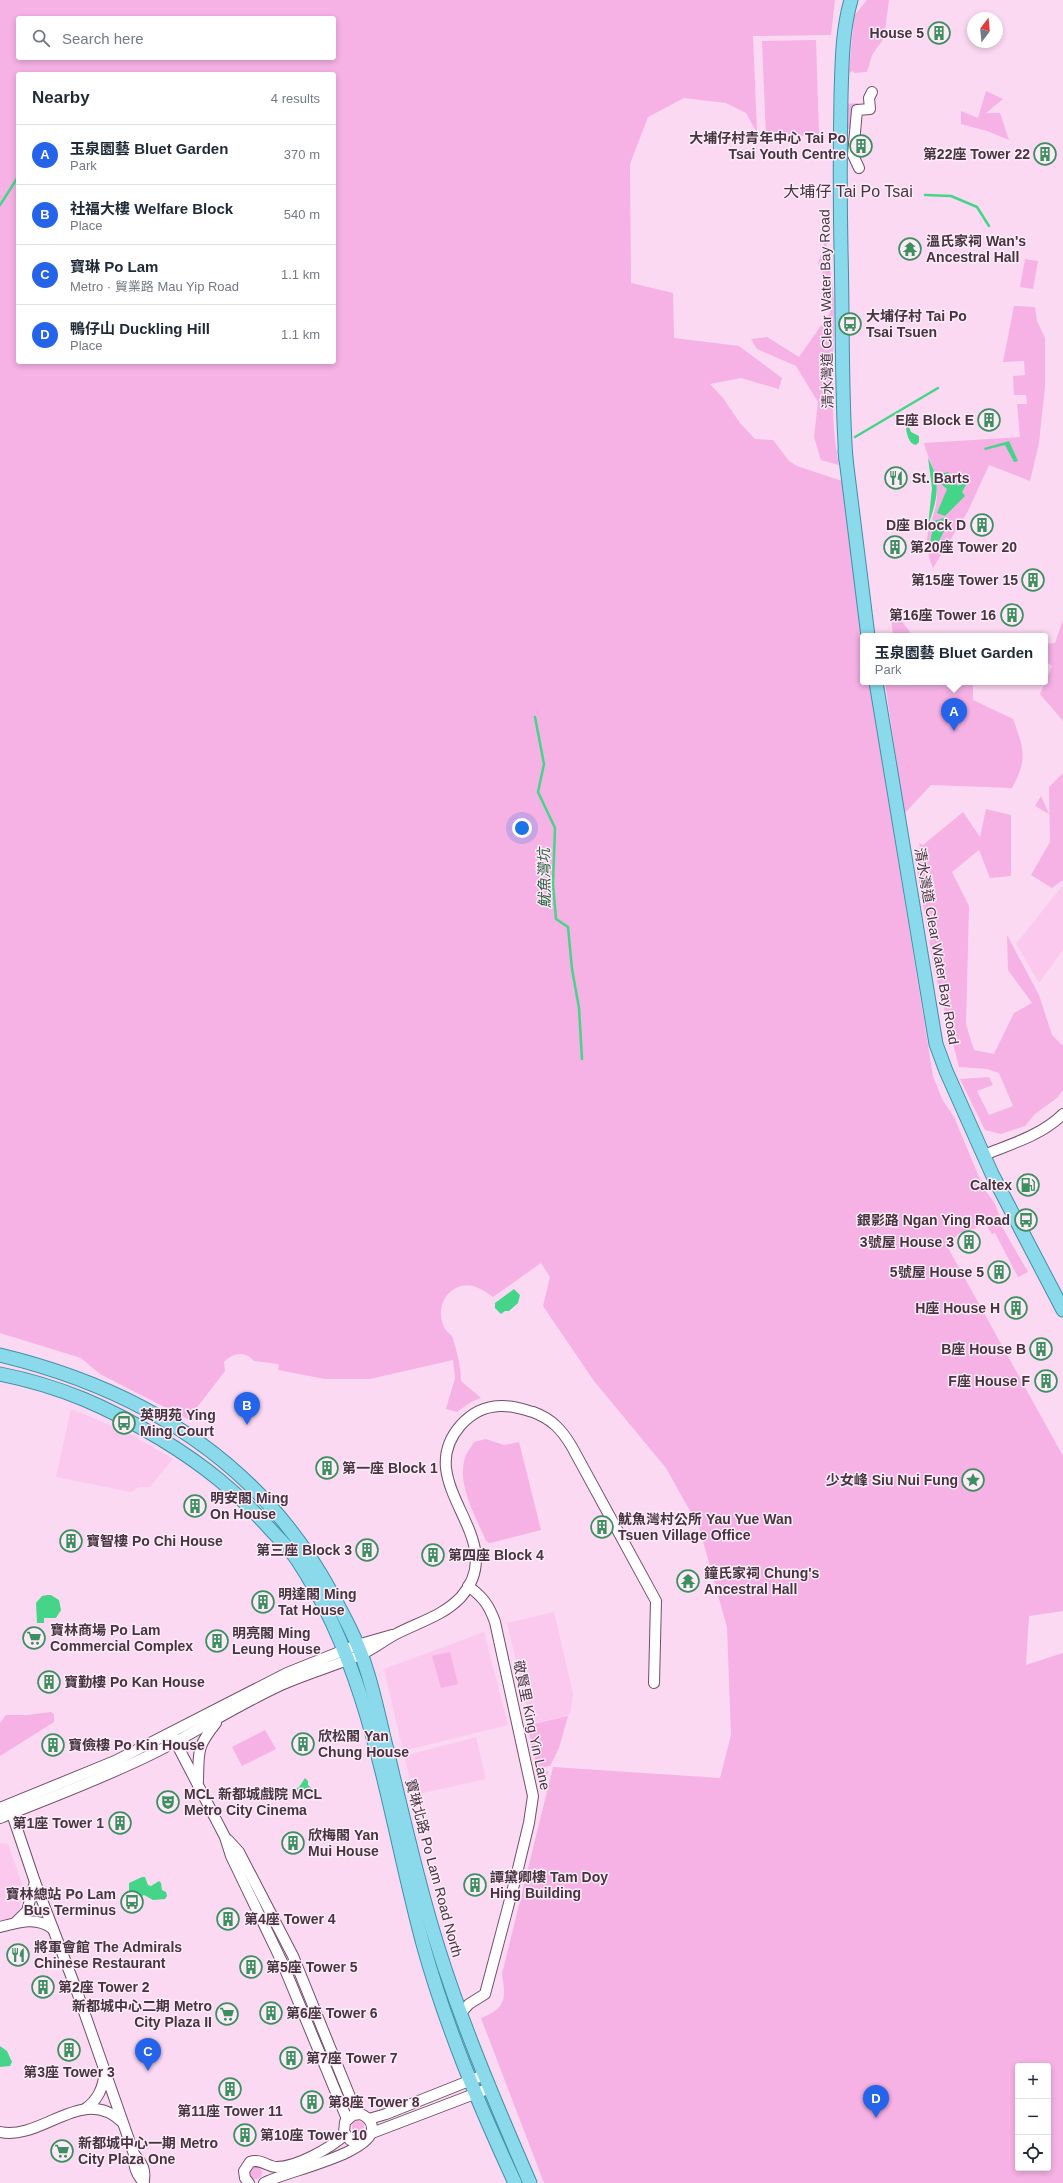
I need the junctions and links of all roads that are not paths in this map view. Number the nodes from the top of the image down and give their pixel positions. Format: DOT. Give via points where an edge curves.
graph roads {
  1 [pos="851,0"];
  2 [pos="872,92"];
  3 [pos="859,168"];
  4 [pos="868,633"];
  5 [pos="876,685"];
  6 [pos="1063,1114"];
  7 [pos="984,1155"];
  8 [pos="1063,1310"];
  9 [pos="0,1355"];
  10 [pos="0,1374"];
  11 [pos="468,1586"];
  12 [pos="353,1652"];
  13 [pos="654,1684"];
  14 [pos="218,1720"];
  15 [pos="173,1738"];
  16 [pos="198,1782"];
  17 [pos="7,1808"];
  18 [pos="0,1818"];
  19 [pos="225,1837"];
  20 [pos="35,1882"];
  21 [pos="16,1922"];
  22 [pos="0,1927"];
  23 [pos="53,1930"];
  24 [pos="460,2014"];
  25 [pos="105,2070"];
  26 [pos="484,2075"];
  27 [pos="470,2081"];
  28 [pos="490,2088"];
  29 [pos="475,2094"];
  30 [pos="84,2109"];
  31 [pos="357,2114"];
  32 [pos="347,2119"];
  33 [pos="369,2119"];
  34 [pos="123,2123"];
  35 [pos="0,2132"];
  36 [pos="372,2133"];
  37 [pos="345,2135"];
  38 [pos="361,2143"];
  39 [pos="286,2156"];
  40 [pos="272,2167"];
  41 [pos="144,2183"];
  42 [pos="249,2183"];
  43 [pos="264,2183"];
  44 [pos="515,2183"];
  45 [pos="530,2183"];
  1 -- 4 [label="main road, 清水灣道 Clear Water Bay Road" via="846,19 842,65 839,180 846,454"];
  2 -- 3 [label="street" via="869,98 870,109 857,110 853,155"];
  5 -- 7 [label="main road, 清水灣道 Clear Water Bay Road" via="936,1044"];
  6 -- 7 [label="street" via="1031,1136"];
  7 -- 8 [label="main road, 清水灣道 Clear Water Bay Road"];
  9 -- 12 [label="main road, 寶琳北路 Po Lam Road North" via="57,1370 111,1392 153,1412 215,1453 262,1496 301,1542 321,1573"];
  10 -- 12 [label="main road, 寶琳北路 Po Lam Road North" via="73,1394 114,1412 187,1455 223,1480 254,1510 297,1559"];
  11 -- 12 [label="street" via="445,1611 394,1635 382,1644"];
  11 -- 13 [label="street" via="474,1565 474,1546 448,1475 446,1461 450,1440 463,1423 484,1409 506,1406 539,1414 555,1423 566,1437 656,1601"];
  11 -- 24 [label="street, 敬賢里 King Yin Lane" via="483,1597 495,1622 533,1796 516,1877 485,1994 469,2004"];
  12 -- 14 [label="street" via="279,1686"];
  12 -- 15 [label="street" via="267,1682"];
  12 -- 24 [label="main road, 寶琳北路 Po Lam Road North" via="374,1698 425,1902"];
  12 -- 27 [label="main road, 寶琳北路 Po Lam Road North" via="357,1680 424,1945"];
  14 -- 15 [label="street"];
  14 -- 16 [label="street" via="201,1742"];
  15 -- 16 [label="street"];
  15 -- 17 [label="street"];
  16 -- 19 [label="street"];
  17 -- 18 [label="street"];
  17 -- 20 [label="street"];
  19 -- 31 [label="street" via="239,1852 293,1956"];
  19 -- 32 [label="street" via="231,1856 296,1992"];
  20 -- 21 [label="street" via="27,1911"];
  20 -- 23 [label="street"];
  21 -- 22 [label="street"];
  21 -- 23 [label="street" via="38,1922"];
  23 -- 25 [label="street"];
  24 -- 26 [label="main road, 寶琳北路 Po Lam Road North"];
  25 -- 30 [label="street" via="99,2095"];
  25 -- 34 [label="street"];
  26 -- 27 [label="street"];
  26 -- 28 [label="main road, 寶琳北路 Po Lam Road North"];
  27 -- 29 [label="main road, 寶琳北路 Po Lam Road North"];
  27 -- 33 [label="street"];
  28 -- 29 [label="street"];
  28 -- 45 [label="main road, 寶琳北路 Po Lam Road North"];
  29 -- 36 [label="street"];
  29 -- 44 [label="main road, 寶琳北路 Po Lam Road North"];
  30 -- 34 [label="street" via="107,2110"];
  30 -- 35 [label="street" via="17,2132"];
  31 -- 32 [label="street"];
  31 -- 33 [label="street"];
  32 -- 37 [label="street"];
  33 -- 36 [label="street"];
  34 -- 41 [label="street" via="134,2154 144,2168"];
  36 -- 38 [label="street"];
  37 -- 38 [label="street" via="350,2140"];
  37 -- 40 [label="street" via="324,2150 285,2166"];
  38 -- 43 [label="street" via="334,2158"];
  39 -- 40 [label="street" via="282,2163"];
  40 -- 42 [label="street" via="260,2161 250,2162 244,2171"];
}
